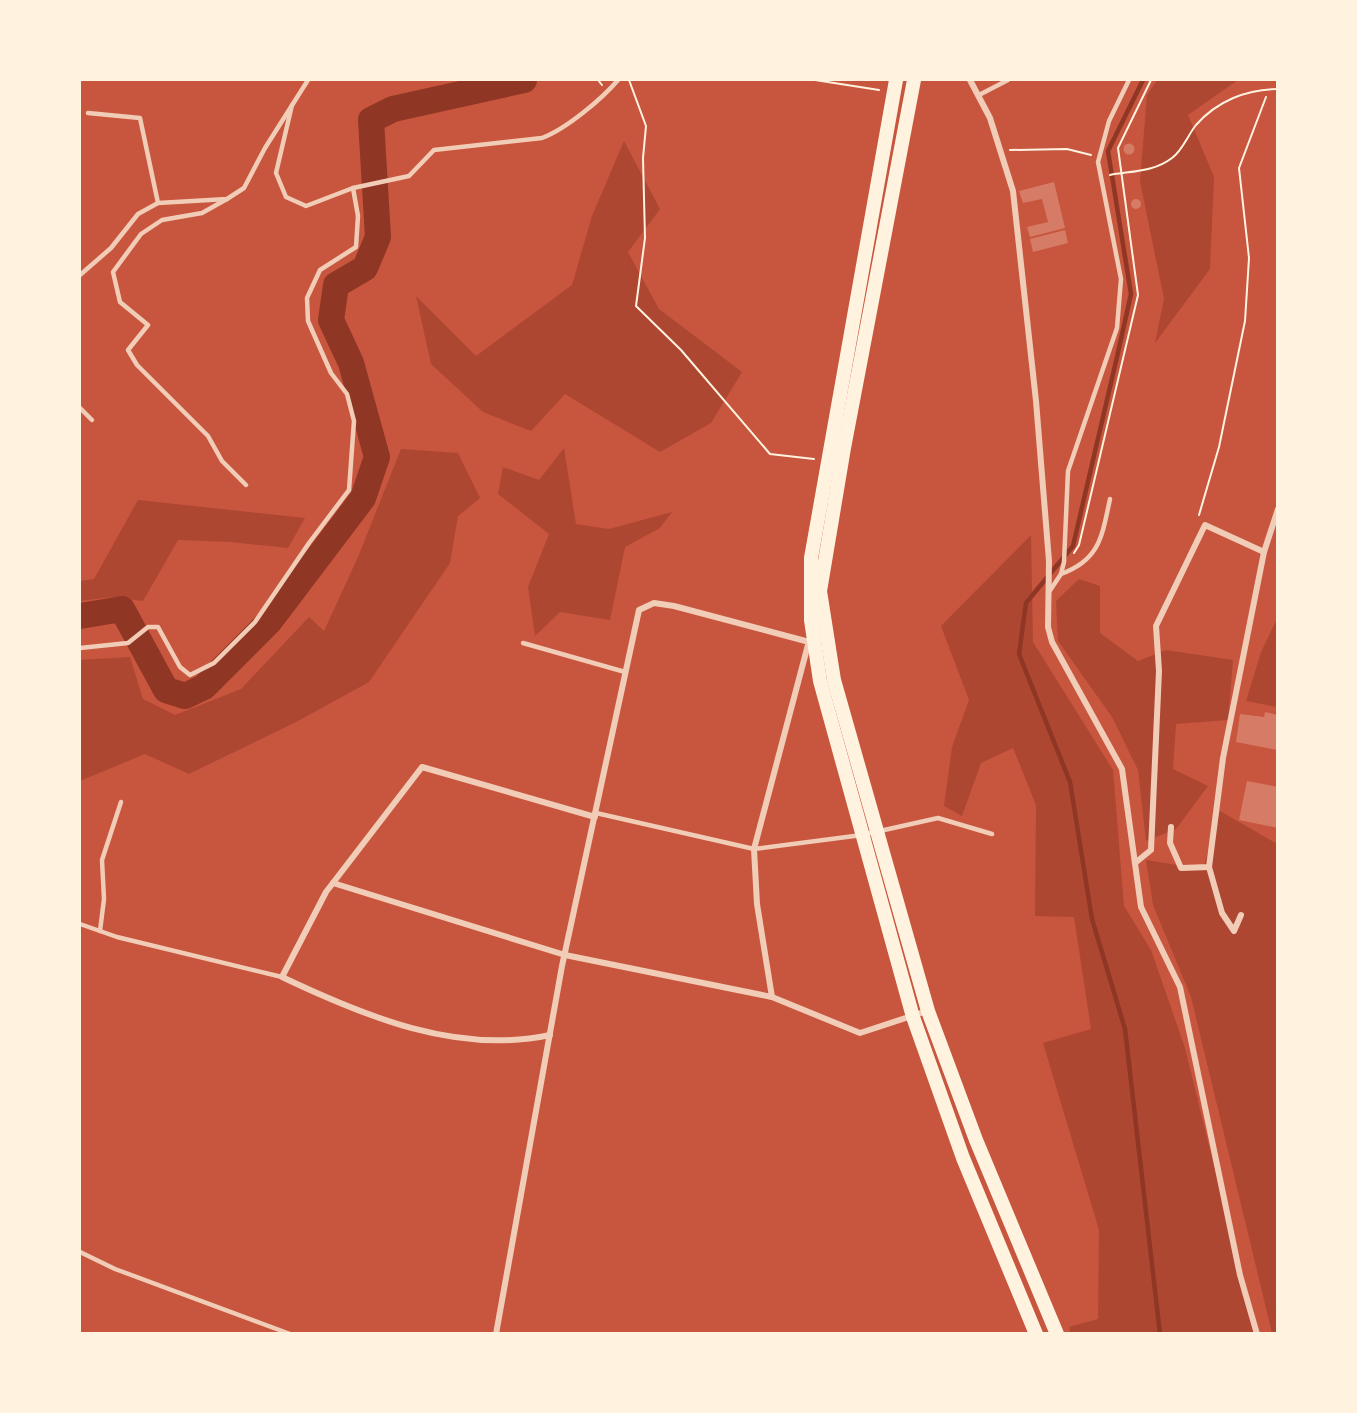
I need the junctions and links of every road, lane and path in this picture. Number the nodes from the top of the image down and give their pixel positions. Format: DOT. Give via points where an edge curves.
graph roads {
  1 [pos="308,80"];
  2 [pos="618,80"];
  3 [pos="629,80"];
  4 [pos="815,80"];
  5 [pos="914,80"];
  6 [pos="1008,80"];
  7 [pos="1129,80"];
  8 [pos="970,81"];
  9 [pos="895,86"];
  10 [pos="1278,89"];
  11 [pos="979,95"];
  12 [pos="1266,97"];
  13 [pos="292,105"];
  14 [pos="88,113"];
  15 [pos="1001,151"];
  16 [pos="1098,157"];
  17 [pos="1107,176"];
  18 [pos="353,188"];
  19 [pos="227,199"];
  20 [pos="158,203"];
  21 [pos="80,275"];
  22 [pos="80,408"];
  23 [pos="92,420"];
  24 [pos="827,461"];
  25 [pos="246,485"];
  26 [pos="1110,499"];
  27 [pos="1278,509"];
  28 [pos="1204,525"];
  29 [pos="1264,552"];
  30 [pos="1061,574"];
  31 [pos="1049,592"];
  32 [pos="523,642"];
  33 [pos="817,644"];
  34 [pos="80,648"];
  35 [pos="625,672"];
  36 [pos="121,802"];
  37 [pos="595,815"];
  38 [pos="1172,827"];
  39 [pos="878,831"];
  40 [pos="992,834"];
  41 [pos="862,835"];
  42 [pos="754,849"];
  43 [pos="1134,862"];
  44 [pos="1209,867"];
  45 [pos="333,883"];
  46 [pos="1241,915"];
  47 [pos="80,924"];
  48 [pos="100,931"];
  49 [pos="565,955"];
  50 [pos="282,977"];
  51 [pos="772,997"];
  52 [pos="928,1011"];
  53 [pos="913,1017"];
  54 [pos="550,1035"];
  55 [pos="80,1251"];
  56 [pos="290,1334"];
  57 [pos="496,1334"];
  58 [pos="1036,1334"];
  59 [pos="1057,1334"];
  60 [pos="1257,1334"];
  1 -- 13 [label="lane"];
  2 -- 18 [label="lane" via="554,133 542,138 434,150 409,176"];
  3 -- 24 [label="path" via="646,126 645,238 636,306 681,351 770,454"];
  4 -- 9 [label="path"];
  5 -- 33 [label="main road" via="844,448 820,591"];
  6 -- 11 [label="lane"];
  7 -- 16 [label="lane" via="1108,120"];
  8 -- 11 [label="street"];
  9 -- 24 [label="main road"];
  10 -- 17 [label="path" via="1232,96 1198,123 1173,158 1150,169"];
  11 -- 15 [label="street"];
  12 -- 28 [label="path" via="1239,168 1250,258 1245,321 1219,447 1197,522"];
  13 -- 18 [label="lane" via="276,173 286,197 306,206"];
  13 -- 19 [label="lane" via="244,188"];
  14 -- 20 [label="lane" via="140,118"];
  15 -- 16 [label="path" via="1067,149"];
  15 -- 31 [label="street" via="1013,191 1036,401"];
  16 -- 30 [label="lane" via="1120,279 1117,328 1068,471"];
  18 -- 34 [label="lane" via="358,216 356,247 320,270 307,298 308,321 331,373 347,394 354,421 349,490 255,622 214,663 190,675 180,667 158,627 148,627 128,643"];
  19 -- 20 [label="lane"];
  19 -- 25 [label="lane" via="202,213 162,220 141,234 113,272 120,302 148,324 128,350 137,365 208,436 222,461"];
  20 -- 21 [label="lane" via="138,213 111,248"];
  22 -- 23 [label="lane"];
  24 -- 33 [label="main road" via="811,558 811,620"];
  26 -- 30 [label="lane" via="1091,557 1079,568"];
  27 -- 29 [label="street"];
  28 -- 29 [label="street"];
  28 -- 43 [label="street" via="1156,626 1159,671 1151,850"];
  29 -- 44 [label="street" via="1223,758"];
  30 -- 31 [label="lane"];
  31 -- 43 [label="street" via="1048,627 1052,642 1122,769 1132,823"];
  32 -- 35 [label="lane"];
  33 -- 35 [label="street" via="654,603 639,610"];
  33 -- 39 [label="main road" via="834,680"];
  33 -- 41 [label="main road" via="820,681"];
  33 -- 42 [label="street"];
  35 -- 37 [label="street"];
  36 -- 48 [label="lane" via="102,860 104,899"];
  37 -- 42 [label="lane"];
  37 -- 45 [label="street" via="422,767"];
  37 -- 49 [label="street"];
  38 -- 44 [label="street" via="1170,843 1181,868"];
  39 -- 40 [label="lane" via="938,818"];
  39 -- 41 [label="lane"];
  39 -- 52 [label="main road"];
  41 -- 42 [label="lane"];
  41 -- 53 [label="main road"];
  42 -- 51 [label="street" via="757,904"];
  43 -- 60 [label="street" via="1142,907 1180,987 1240,1275"];
  44 -- 46 [label="street" via="1222,913 1234,931"];
  45 -- 49 [label="street"];
  45 -- 50 [label="street"];
  47 -- 48 [label="lane"];
  48 -- 50 [label="lane"];
  49 -- 51 [label="street"];
  49 -- 54 [label="street"];
  50 -- 54 [label="street" via="391,1023 490,1042"];
  51 -- 53 [label="street" via="860,1033"];
  52 -- 53 [label="street"];
  52 -- 59 [label="main road" via="976,1140"];
  53 -- 58 [label="main road" via="963,1158"];
  54 -- 57 [label="street"];
  55 -- 56 [label="lane" via="115,1269"];
}
